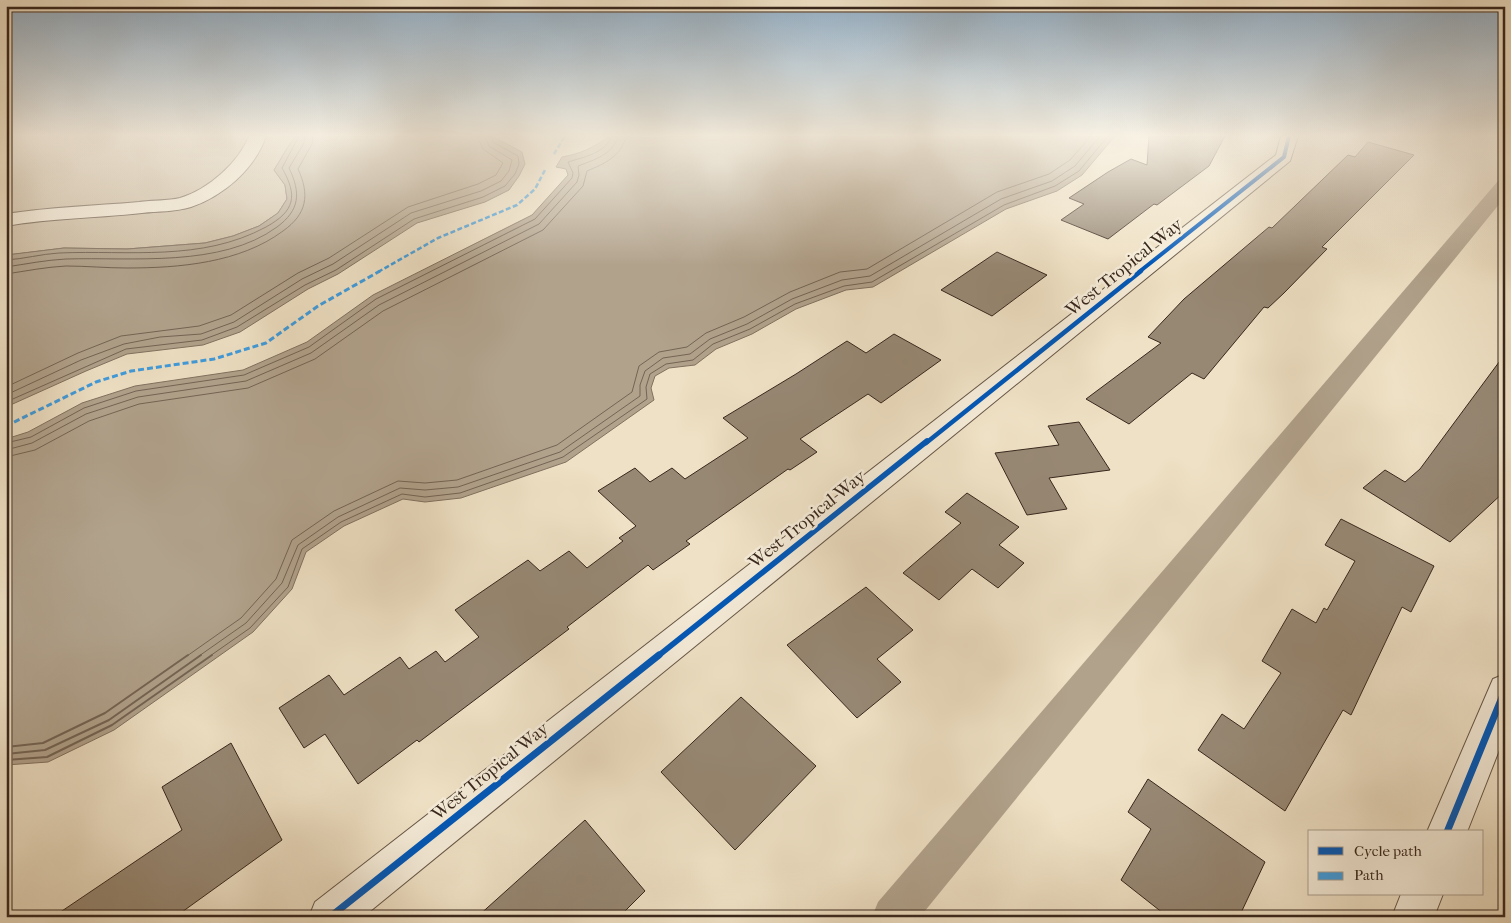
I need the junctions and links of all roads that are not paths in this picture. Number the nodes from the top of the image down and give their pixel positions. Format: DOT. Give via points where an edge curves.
graph roads {
  1 [pos="226,179"];
  2 [pos="1256,179"];
  3 [pos="6,220"];
  4 [pos="1505,690"];
  5 [pos="1448,830"];
  6 [pos="1421,896"];
  7 [pos="330,917"];
  8 [pos="1413,917"];
  1 -- 3 [label="street" via="211,195 184,203 41,214"];
  2 -- 7 [label="street, West Tropical Way"];
  4 -- 5 [label="street"];
  6 -- 8 [label="street"];
}
